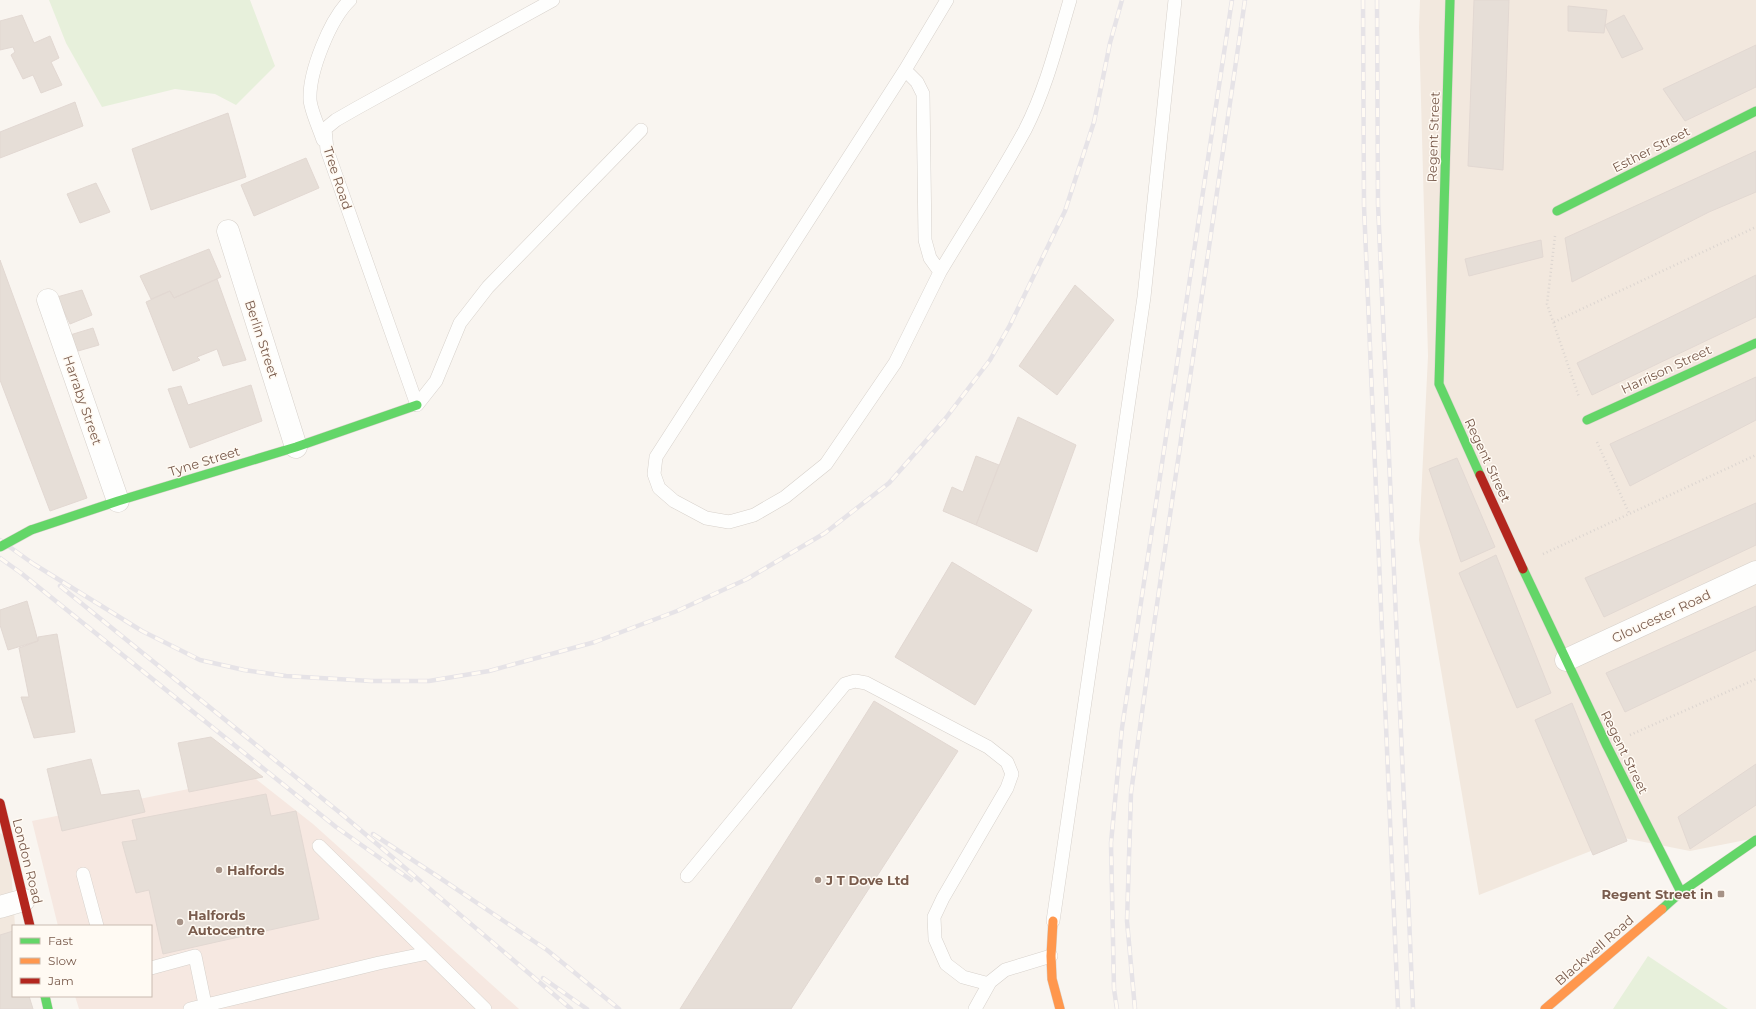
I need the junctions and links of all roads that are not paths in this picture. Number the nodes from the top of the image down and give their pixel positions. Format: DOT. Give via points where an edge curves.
graph roads {
  1 [pos="350,0"];
  2 [pos="553,0"];
  3 [pos="947,0"];
  4 [pos="1070,0"];
  5 [pos="1175,0"];
  6 [pos="1450,0"];
  7 [pos="905,70"];
  8 [pos="1756,111"];
  9 [pos="642,130"];
  10 [pos="326,150"];
  11 [pos="1557,211"];
  12 [pos="228,231"];
  13 [pos="940,272"];
  14 [pos="48,300"];
  15 [pos="1756,343"];
  16 [pos="418,404"];
  17 [pos="1587,420"];
  18 [pos="296,447"];
  19 [pos="118,501"];
  20 [pos="0,547"];
  21 [pos="1756,572"];
  22 [pos="1566,660"];
  23 [pos="0,803"];
  24 [pos="1756,840"];
  25 [pos="319,846"];
  26 [pos="83,874"];
  27 [pos="688,876"];
  28 [pos="1681,892"];
  29 [pos="24,900"];
  30 [pos="0,906"];
  31 [pos="1053,921"];
  32 [pos="30,925"];
  33 [pos="97,925"];
  34 [pos="428,953"];
  35 [pos="1051,956"];
  36 [pos="152,968"];
  37 [pos="989,984"];
  38 [pos="45,997"];
  39 [pos="205,1007"];
  40 [pos="48,1009"];
  41 [pos="190,1009"];
  42 [pos="485,1009"];
  43 [pos="975,1009"];
  44 [pos="1060,1009"];
  45 [pos="1546,1009"];
  1 -- 10 [label="lane" via="330,28 313,71 309,100"];
  2 -- 10 [label="lane, Tree Road" via="336,120 325,129"];
  3 -- 7 [label="lane"];
  4 -- 13 [label="lane" via="1051,65 1025,129"];
  5 -- 31 [label="lane" via="1144,297"];
  6 -- 22 [label="street, Regent Street" via="1439,384"];
  7 -- 13 [label="lane" via="917,82 922,94 925,240 930,258"];
  7 -- 13 [label="lane" via="656,457 654,474 659,488 674,501 706,518 729,522 754,515 785,497 826,464 895,363"];
  8 -- 11 [label="street, Esther Street"];
  9 -- 16 [label="lane" via="488,287 460,323 436,381"];
  10 -- 16 [label="lane, Tree Road"];
  12 -- 18 [label="street, Berlin Street"];
  14 -- 19 [label="street, Harraby Street"];
  15 -- 17 [label="street, Harrison Street"];
  16 -- 18 [label="street, Tyne Street"];
  18 -- 19 [label="street, Tyne Street"];
  19 -- 20 [label="street, Tyne Street, bridge" via="31,530"];
  21 -- 22 [label="street, Gloucester Road"];
  22 -- 28 [label="street, Regent Street"];
  23 -- 29 [label="street, London Road"];
  24 -- 28 [label="street, Blackwell Road"];
  25 -- 34 [label="lane"];
  26 -- 33 [label="lane"];
  27 -- 37 [label="lane" via="845,684 855,681 866,683 988,747 1007,762 1012,774 1007,788 934,917 935,938 946,964 963,977"];
  28 -- 45 [label="street, Blackwell Road"];
  29 -- 30 [label="street"];
  29 -- 32 [label="street, London Road"];
  31 -- 35 [label="street"];
  34 -- 39 [label="lane"];
  34 -- 42 [label="lane"];
  35 -- 37 [label="lane" via="1005,970"];
  35 -- 44 [label="street" via="1052,979"];
  36 -- 39 [label="lane" via="195,956"];
  37 -- 43 [label="lane"];
  38 -- 40 [label="street"];
  39 -- 41 [label="lane"];
}
